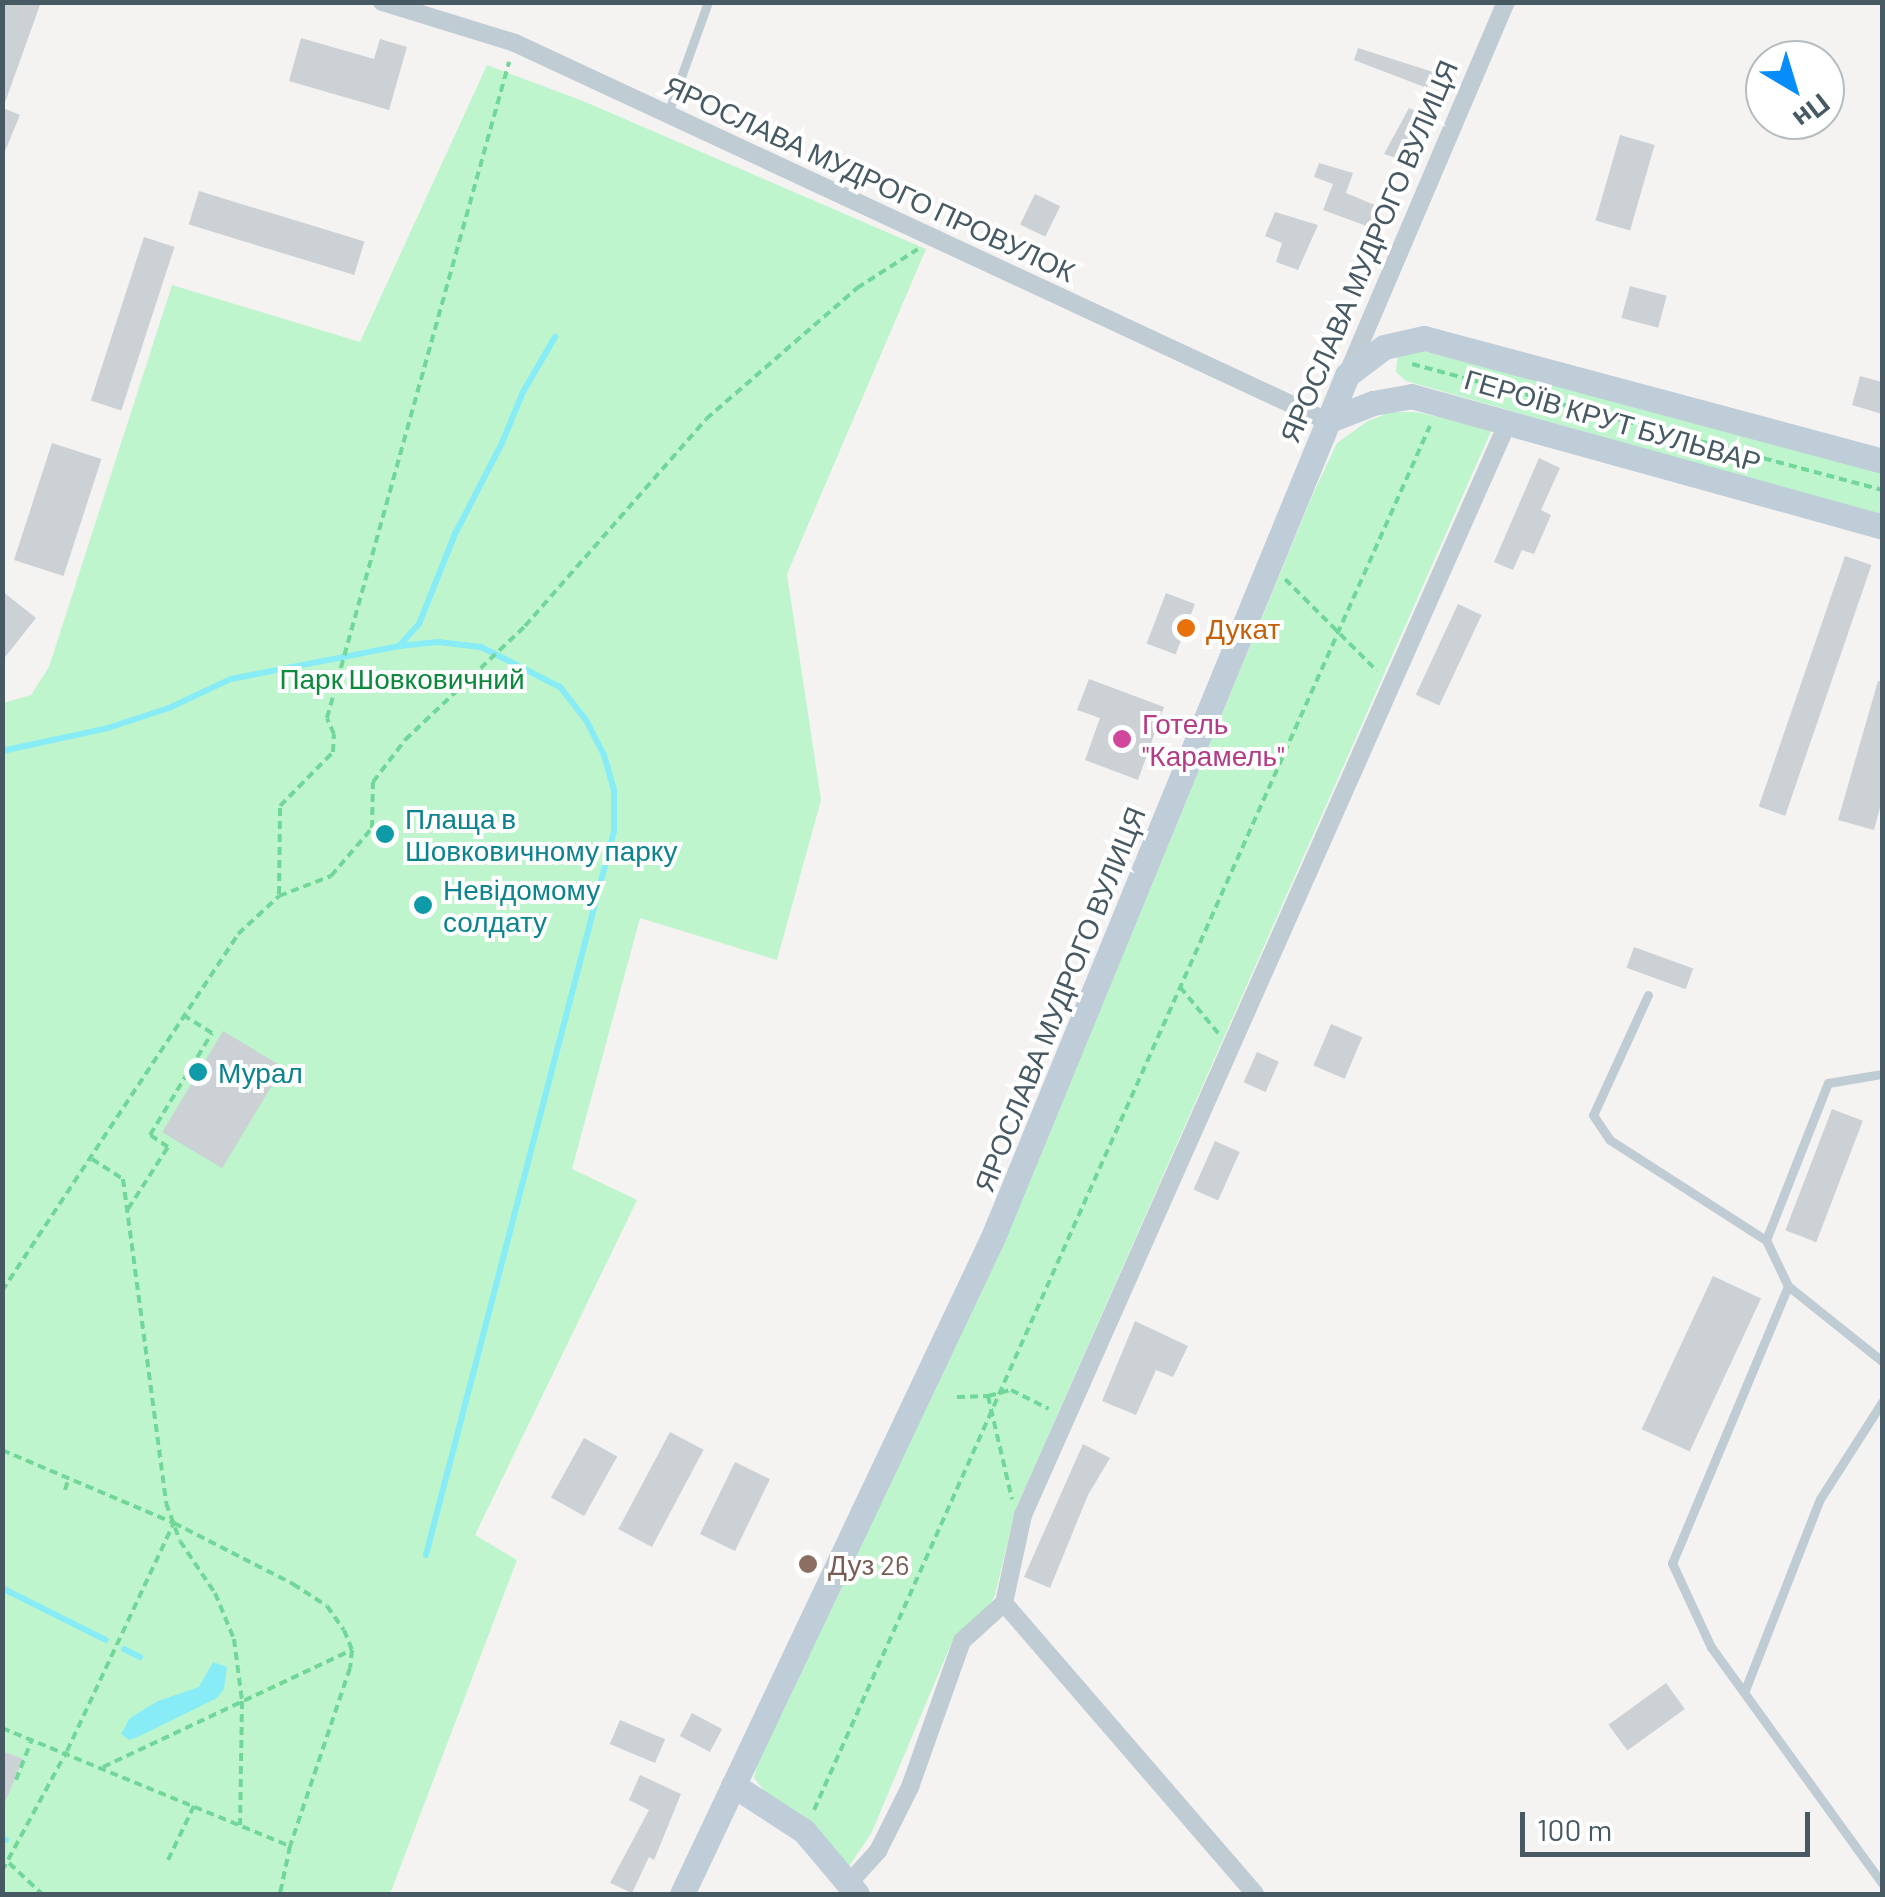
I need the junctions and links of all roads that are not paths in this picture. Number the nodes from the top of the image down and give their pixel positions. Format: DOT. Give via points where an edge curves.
graph roads {
  1 [pos="382,2"];
  2 [pos="708,2"];
  3 [pos="1506,2"];
  4 [pos="668,114"];
  5 [pos="1347,375"];
  6 [pos="1509,420"];
  7 [pos="1328,421"];
  8 [pos="1882,461"];
  9 [pos="1882,527"];
  10 [pos="1648,995"];
  11 [pos="1882,1074"];
  12 [pos="1766,1240"];
  13 [pos="1788,1286"];
  14 [pos="1882,1361"];
  15 [pos="1882,1402"];
  16 [pos="1004,1603"];
  17 [pos="1745,1690"];
  18 [pos="733,1785"];
  19 [pos="1882,1883"];
  20 [pos="853,1889"];
  21 [pos="682,1894"];
  22 [pos="1255,1894"];
  1 -- 4 [label="street, ЯРОСЛАВА МУДРОГО ПРОВУЛОК" via="515,43"];
  2 -- 4 [label="lane"];
  3 -- 5 [label="street, ЯРОСЛАВА МУДРОГО ВУЛИЦЯ"];
  4 -- 7 [label="street, ЯРОСЛАВА МУДРОГО ПРОВУЛОК"];
  5 -- 7 [label="street, ЯРОСЛАВА МУДРОГО ВУЛИЦЯ"];
  5 -- 8 [label="street, ГЕРОЇВ КРУТ БУЛЬВАР" via="1384,347 1424,338"];
  6 -- 7 [label="street, ГЕРОЇВ КРУТ БУЛЬВАР" via="1411,396"];
  6 -- 9 [label="street, ГЕРОЇВ КРУТ БУЛЬВАР"];
  6 -- 16 [label="street" via="1023,1515"];
  7 -- 18 [label="street, ЯРОСЛАВА МУДРОГО ВУЛИЦЯ" via="994,1236"];
  10 -- 12 [label="lane" via="1593,1115 1610,1140"];
  11 -- 12 [label="lane" via="1828,1083"];
  12 -- 13 [label="lane"];
  13 -- 14 [label="lane"];
  13 -- 17 [label="lane" via="1672,1563 1711,1647"];
  15 -- 17 [label="lane" via="1820,1499"];
  16 -- 20 [label="street" via="962,1641 910,1788"];
  16 -- 22 [label="street"];
  17 -- 19 [label="lane"];
  18 -- 20 [label="street" via="804,1831"];
  18 -- 21 [label="street, ЯРОСЛАВА МУДРОГО ВУЛИЦЯ"];
}
